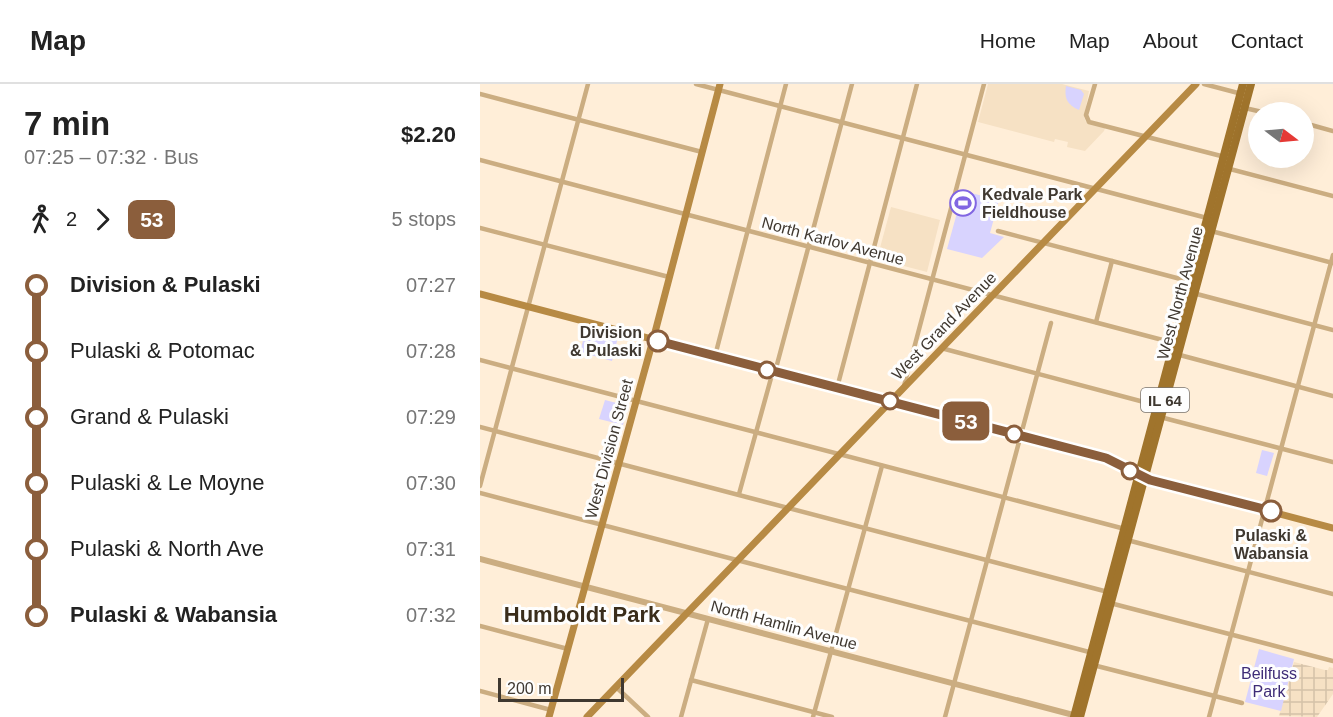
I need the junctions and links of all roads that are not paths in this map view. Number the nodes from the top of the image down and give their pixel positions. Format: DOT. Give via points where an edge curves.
graph roads {
  1 [pos="588,84"];
  2 [pos="696,84"];
  3 [pos="786,84"];
  4 [pos="852,84"];
  5 [pos="917,84"];
  6 [pos="984,84"];
  7 [pos="1095,84"];
  8 [pos="1196,84"];
  9 [pos="1204,84"];
  10 [pos="1243,84"];
  11 [pos="1251,84"];
  12 [pos="719,87"];
  13 [pos="480,94"];
  14 [pos="1244,95"];
  15 [pos="781,106"];
  16 [pos="1241,107"];
  17 [pos="1248,109"];
  18 [pos="578,120"];
  19 [pos="842,123"];
  20 [pos="1314,126"];
  21 [pos="1333,131"];
  22 [pos="1146,136"];
  23 [pos="903,139"];
  24 [pos="702,152"];
  25 [pos="965,155"];
  26 [pos="1227,157"];
  27 [pos="480,160"];
  28 [pos="1224,168"];
  29 [pos="562,182"];
  30 [pos="1095,189"];
  31 [pos="1333,196"];
  32 [pos="686,215"];
  33 [pos="1211,219"];
  34 [pos="480,228"];
  35 [pos="1208,230"];
  36 [pos="748,231"];
  37 [pos="998,231"];
  38 [pos="1043,242"];
  39 [pos="545,245"];
  40 [pos="809,247"];
  41 [pos="1333,255"];
  42 [pos="1112,261"];
  43 [pos="1332,262"];
  44 [pos="870,263"];
  45 [pos="669,278"];
  46 [pos="932,279"];
  47 [pos="1194,282"];
  48 [pos="1191,292"];
  49 [pos="480,294"];
  50 [pos="993,295"];
  51 [pos="529,307"];
  52 [pos="1096,322"];
  53 [pos="1051,323"];
  54 [pos="1314,325"];
  55 [pos="1333,330"];
  56 [pos="653,340"];
  57 [pos="1177,344"];
  58 [pos="941,348"];
  59 [pos="1174,354"];
  60 [pos="715,356"];
  61 [pos="480,360"];
  62 [pos="512,369"];
  63 [pos="774,372"];
  64 [pos="1037,374"];
  65 [pos="1298,387"];
  66 [pos="837,388"];
  67 [pos="903,388"];
  68 [pos="1333,396"];
  69 [pos="636,401"];
  70 [pos="890,402"];
  71 [pos="1160,406"];
  72 [pos="1158,416"];
  73 [pos="480,427"];
  74 [pos="495,430"];
  75 [pos="756,433"];
  76 [pos="1021,436"];
  77 [pos="1281,448"];
  78 [pos="839,454"];
  79 [pos="1333,462"];
  80 [pos="619,463"];
  81 [pos="882,466"];
  82 [pos="1141,476"];
  83 [pos="480,486"];
  84 [pos="480,493"];
  85 [pos="739,494"];
  86 [pos="1004,498"];
  87 [pos="788,507"];
  88 [pos="1265,510"];
  89 [pos="602,525"];
  90 [pos="865,528"];
  91 [pos="1333,528"];
  92 [pos="1127,530"];
  93 [pos="1124,540"];
  94 [pos="480,559"];
  95 [pos="737,560"];
  96 [pos="987,560"];
  97 [pos="1248,572"];
  98 [pos="585,586"];
  99 [pos="848,589"];
  100 [pos="1110,592"];
  101 [pos="1333,594"];
  102 [pos="1108,602"];
  103 [pos="687,613"];
  104 [pos="708,618"];
  105 [pos="971,621"];
  106 [pos="480,626"];
  107 [pos="1231,634"];
  108 [pos="568,649"];
  109 [pos="831,651"];
  110 [pos="1094,653"];
  111 [pos="1333,661"];
  112 [pos="1091,664"];
  113 [pos="691,680"];
  114 [pos="954,683"];
  115 [pos="616,687"];
  116 [pos="480,691"];
  117 [pos="1214,696"];
  118 [pos="1242,703"];
  119 [pos="550,713"];
  120 [pos="814,715"];
  121 [pos="1077,716"];
  122 [pos="587,717"];
  123 [pos="648,717"];
  124 [pos="681,717"];
  125 [pos="832,717"];
  126 [pos="945,717"];
  127 [pos="1209,717"];
  1 -- 18 [label="street"];
  2 -- 12 [label="street"];
  3 -- 15 [label="street"];
  4 -- 19 [label="street"];
  5 -- 23 [label="street"];
  6 -- 25 [label="street"];
  7 -- 22 [label="street" via="1089,122"];
  8 -- 22 [label="main road, West Grand Avenue"];
  9 -- 14 [label="street"];
  10 -- 14 [label="main road, West North Avenue / IL 64"];
  11 -- 14 [label="main road, West North Avenue / IL 64"];
  12 -- 15 [label="street"];
  12 -- 24 [label="main road, West Division Street"];
  13 -- 18 [label="street"];
  14 -- 16 [label="main road, West North Avenue / IL 64"];
  15 -- 19 [label="street"];
  15 -- 36 [label="street"];
  16 -- 17 [label="street"];
  16 -- 26 [label="main road, West North Avenue / IL 64"];
  18 -- 24 [label="street"];
  18 -- 29 [label="street"];
  19 -- 23 [label="street"];
  19 -- 40 [label="street"];
  20 -- 21 [label="street"];
  22 -- 26 [label="street"];
  22 -- 30 [label="main road, West Grand Avenue"];
  23 -- 25 [label="street"];
  23 -- 44 [label="street"];
  24 -- 32 [label="main road, West Division Street"];
  25 -- 30 [label="street"];
  25 -- 46 [label="street"];
  26 -- 28 [label="main road, West North Avenue / IL 64"];
  27 -- 29 [label="street, North Karlov Avenue"];
  28 -- 31 [label="street"];
  28 -- 33 [label="main road, West North Avenue / IL 64"];
  29 -- 32 [label="street, North Karlov Avenue"];
  29 -- 39 [label="street"];
  30 -- 33 [label="street"];
  30 -- 38 [label="main road, West Grand Avenue"];
  32 -- 36 [label="street, North Karlov Avenue"];
  32 -- 45 [label="main road, West Division Street"];
  33 -- 35 [label="main road, West North Avenue / IL 64"];
  34 -- 39 [label="street"];
  35 -- 43 [label="street"];
  35 -- 47 [label="main road, West North Avenue / IL 64"];
  36 -- 40 [label="street, North Karlov Avenue"];
  36 -- 60 [label="street"];
  37 -- 38 [label="street"];
  38 -- 42 [label="street"];
  38 -- 50 [label="main road, West Grand Avenue"];
  39 -- 45 [label="street"];
  39 -- 51 [label="street"];
  40 -- 44 [label="street, North Karlov Avenue"];
  40 -- 63 [label="street"];
  41 -- 43 [label="street"];
  42 -- 47 [label="street"];
  42 -- 52 [label="street"];
  43 -- 54 [label="street"];
  44 -- 46 [label="street, North Karlov Avenue"];
  44 -- 66 [label="street"];
  45 -- 56 [label="main road, West Division Street"];
  46 -- 50 [label="street, North Karlov Avenue"];
  46 -- 67 [label="street"];
  47 -- 48 [label="main road, West North Avenue / IL 64"];
  48 -- 54 [label="street"];
  48 -- 57 [label="main road, West North Avenue / IL 64"];
  49 -- 51 [label="main road"];
  50 -- 52 [label="street, North Karlov Avenue"];
  50 -- 58 [label="main road, West Grand Avenue"];
  51 -- 56 [label="main road"];
  51 -- 62 [label="street"];
  52 -- 57 [label="street, North Karlov Avenue"];
  53 -- 64 [label="street"];
  54 -- 55 [label="street"];
  54 -- 65 [label="street"];
  56 -- 60 [label="main road"];
  56 -- 69 [label="main road, West Division Street"];
  57 -- 59 [label="main road, West North Avenue / IL 64"];
  58 -- 64 [label="street"];
  58 -- 67 [label="main road, West Grand Avenue"];
  59 -- 65 [label="street"];
  59 -- 71 [label="main road, West North Avenue / IL 64"];
  60 -- 63 [label="main road"];
  61 -- 62 [label="street"];
  62 -- 69 [label="street"];
  62 -- 74 [label="street"];
  63 -- 66 [label="main road"];
  63 -- 75 [label="street"];
  64 -- 71 [label="street"];
  64 -- 76 [label="street"];
  65 -- 68 [label="street"];
  65 -- 77 [label="street"];
  66 -- 70 [label="main road"];
  67 -- 70 [label="main road, West Grand Avenue"];
  69 -- 75 [label="street"];
  69 -- 80 [label="main road, West Division Street"];
  70 -- 76 [label="main road"];
  70 -- 78 [label="main road, West Grand Avenue"];
  71 -- 72 [label="main road, West North Avenue / IL 64"];
  72 -- 77 [label="street"];
  72 -- 82 [label="main road, West North Avenue / IL 64"];
  73 -- 74 [label="street"];
  74 -- 80 [label="street"];
  74 -- 83 [label="street"];
  75 -- 78 [label="street"];
  75 -- 85 [label="street"];
  76 -- 82 [label="main road" via="1106,458"];
  76 -- 86 [label="street"];
  77 -- 79 [label="street"];
  77 -- 88 [label="street"];
  78 -- 81 [label="street"];
  78 -- 87 [label="main road, West Grand Avenue"];
  80 -- 85 [label="street"];
  80 -- 89 [label="main road, West Division Street"];
  81 -- 86 [label="street"];
  81 -- 90 [label="street"];
  82 -- 88 [label="main road"];
  82 -- 92 [label="main road, West North Avenue / IL 64"];
  84 -- 89 [label="street"];
  85 -- 87 [label="street"];
  86 -- 92 [label="street"];
  86 -- 96 [label="street"];
  87 -- 90 [label="street"];
  87 -- 95 [label="main road, West Grand Avenue"];
  88 -- 91 [label="main road"];
  88 -- 97 [label="street"];
  89 -- 95 [label="street"];
  89 -- 98 [label="main road, West Division Street"];
  90 -- 96 [label="street"];
  90 -- 99 [label="street"];
  92 -- 93 [label="main road, West North Avenue / IL 64"];
  93 -- 97 [label="street"];
  93 -- 100 [label="main road, West North Avenue / IL 64"];
  94 -- 98 [label="street, North Hamlin Avenue"];
  95 -- 99 [label="street"];
  95 -- 103 [label="main road, West Grand Avenue"];
  96 -- 100 [label="street"];
  96 -- 105 [label="street"];
  97 -- 101 [label="street"];
  97 -- 107 [label="street"];
  98 -- 103 [label="street, North Hamlin Avenue"];
  98 -- 108 [label="main road, West Division Street"];
  99 -- 105 [label="street"];
  99 -- 109 [label="street"];
  100 -- 102 [label="main road, West North Avenue / IL 64"];
  102 -- 107 [label="street"];
  102 -- 110 [label="main road, West North Avenue / IL 64"];
  103 -- 104 [label="street, North Hamlin Avenue"];
  103 -- 115 [label="main road, West Grand Avenue"];
  104 -- 109 [label="street, North Hamlin Avenue"];
  104 -- 113 [label="street"];
  105 -- 110 [label="street"];
  105 -- 114 [label="street"];
  106 -- 108 [label="street"];
  107 -- 111 [label="street"];
  107 -- 117 [label="street"];
  108 -- 119 [label="main road, West Division Street"];
  109 -- 114 [label="street, North Hamlin Avenue"];
  109 -- 120 [label="street"];
  110 -- 112 [label="main road, West North Avenue / IL 64"];
  112 -- 117 [label="street"];
  112 -- 121 [label="main road, West North Avenue / IL 64"];
  113 -- 120 [label="street"];
  113 -- 124 [label="street"];
  114 -- 121 [label="street, North Hamlin Avenue"];
  114 -- 126 [label="street"];
  115 -- 122 [label="main road, West Grand Avenue"];
  115 -- 123 [label="street"];
  116 -- 119 [label="street"];
  117 -- 118 [label="street"];
  117 -- 127 [label="street"];
  120 -- 125 [label="street"];
}
